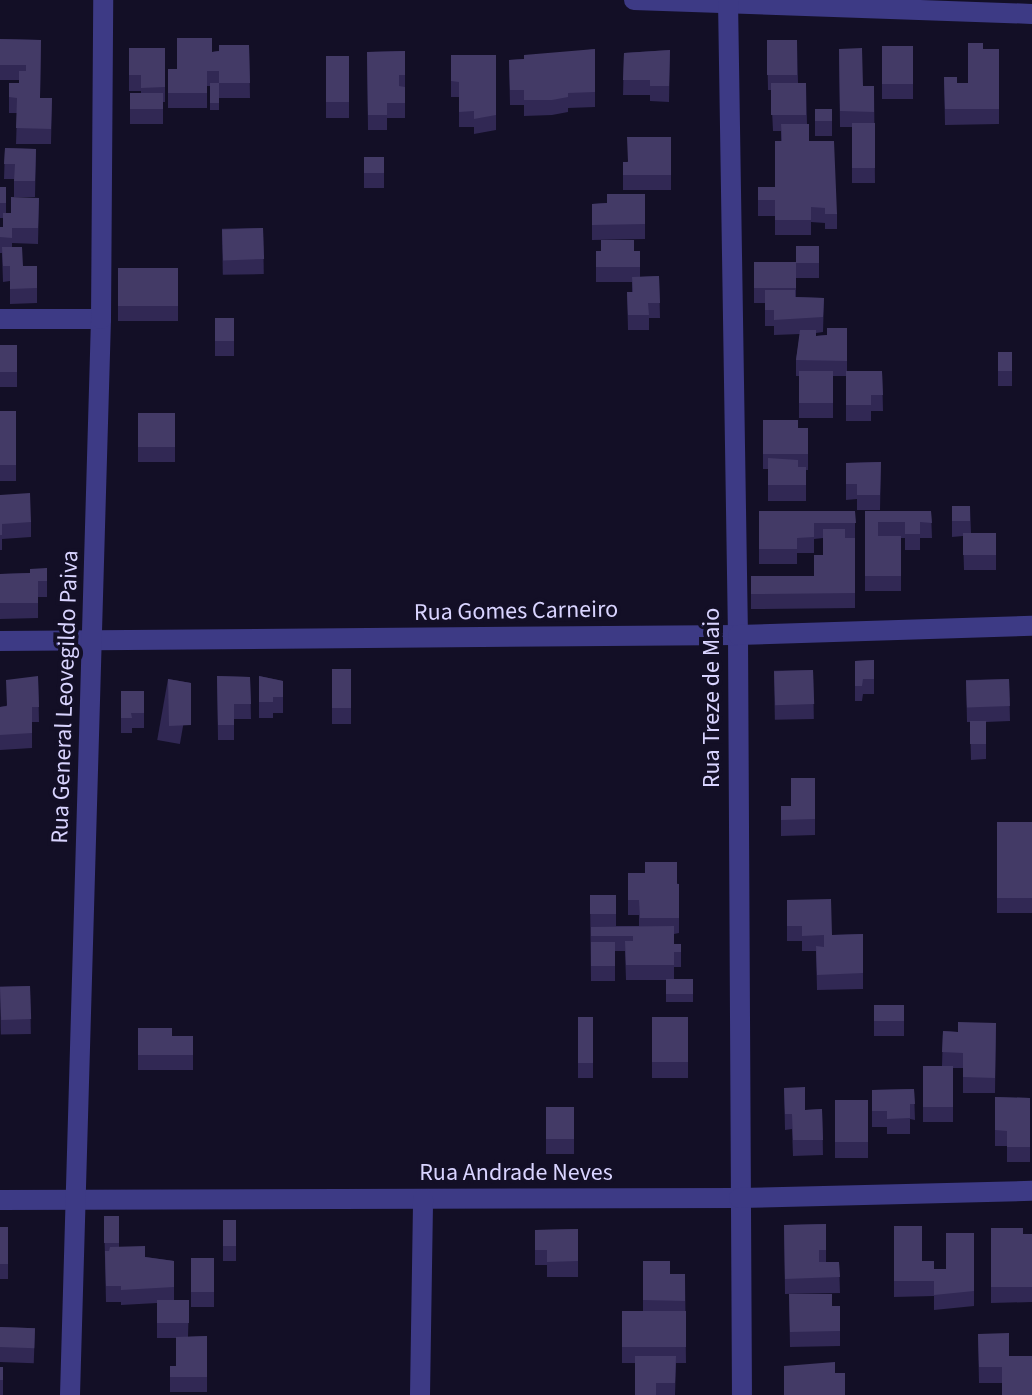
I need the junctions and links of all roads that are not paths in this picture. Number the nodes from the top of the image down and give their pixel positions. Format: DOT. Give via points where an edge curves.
graph roads {
  1 [pos="103,0"];
  2 [pos="634,0"];
  3 [pos="728,0"];
  4 [pos="1032,14"];
  5 [pos="0,319"];
  6 [pos="101,319"];
  7 [pos="1032,626"];
  8 [pos="738,635"];
  9 [pos="0,641"];
  10 [pos="92,641"];
  11 [pos="1032,1191"];
  12 [pos="739,1198"];
  13 [pos="423,1199"];
  14 [pos="0,1200"];
  15 [pos="76,1201"];
  16 [pos="70,1395"];
  17 [pos="420,1395"];
  18 [pos="742,1395"];
  1 -- 6 [label="street, Rua General Leovegildo Paiva"];
  2 -- 3 [label="street"];
  3 -- 4 [label="street"];
  3 -- 8 [label="street, Rua Treze de Maio"];
  5 -- 6 [label="street"];
  6 -- 10 [label="street, Rua General Leovegildo Paiva"];
  7 -- 8 [label="street, Rua Gomes Carneiro"];
  8 -- 10 [label="street, Rua Gomes Carneiro"];
  8 -- 12 [label="street, Rua Treze de Maio"];
  9 -- 10 [label="street, Rua Gomes Carneiro"];
  10 -- 15 [label="street, Rua General Leovegildo Paiva"];
  11 -- 12 [label="street, Rua Andrade Neves"];
  12 -- 13 [label="street, Rua Andrade Neves"];
  12 -- 18 [label="street, Rua Treze de Maio"];
  13 -- 15 [label="street, Rua Andrade Neves"];
  13 -- 17 [label="street"];
  14 -- 15 [label="street, Rua Andrade Neves"];
  15 -- 16 [label="street, Rua General Leovegildo Paiva"];
}
